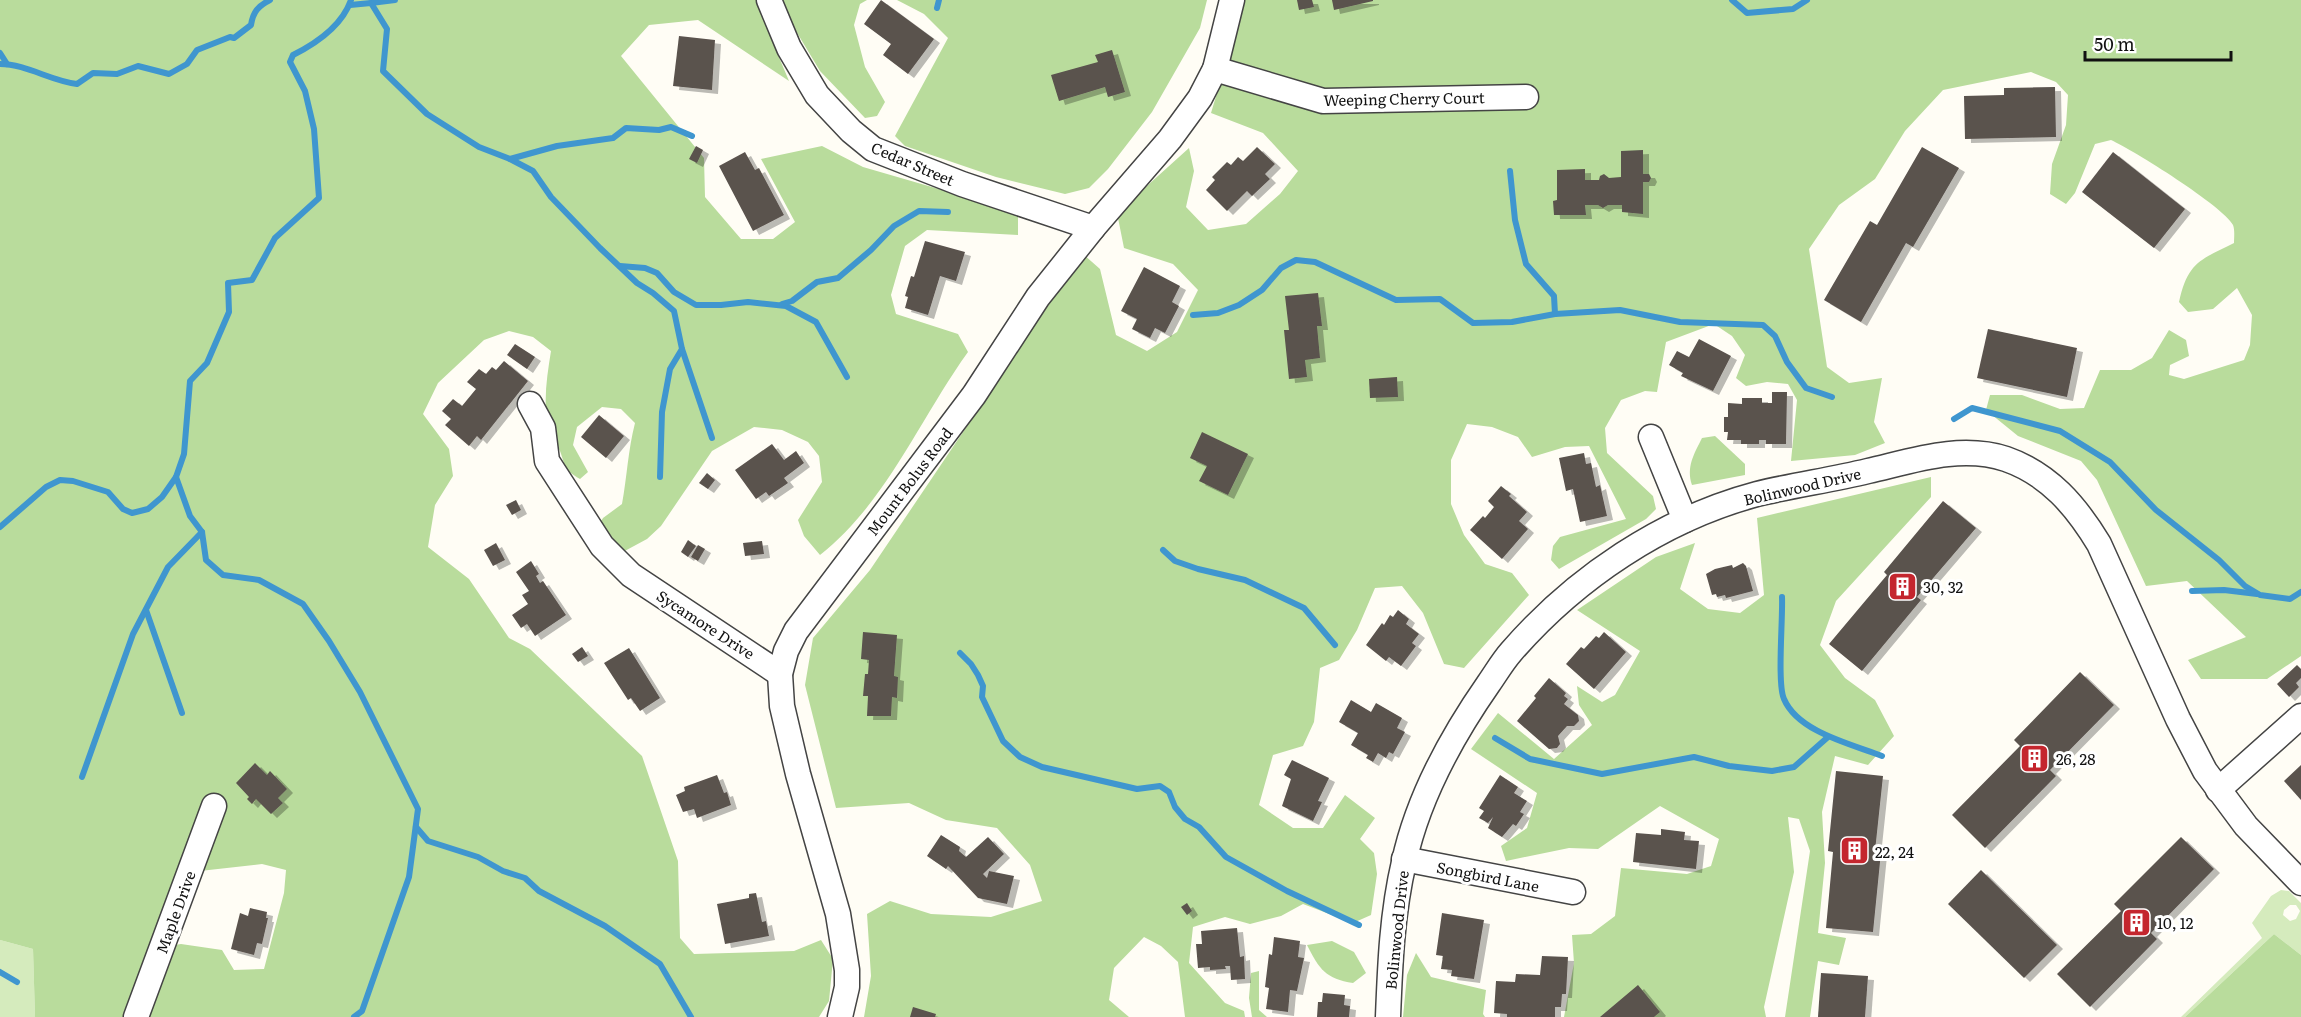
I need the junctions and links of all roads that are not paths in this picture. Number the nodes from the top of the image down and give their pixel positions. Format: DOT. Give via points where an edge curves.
graph roads {
  1 [pos="769,0"];
  2 [pos="1232,0"];
  3 [pos="1215,69"];
  4 [pos="1526,97"];
  5 [pos="1093,228"];
  6 [pos="530,404"];
  7 [pos="1651,436"];
  8 [pos="1685,520"];
  9 [pos="780,674"];
  10 [pos="2301,716"];
  11 [pos="2218,789"];
  12 [pos="214,807"];
  13 [pos="1404,859"];
  14 [pos="2301,884"];
  15 [pos="1573,892"];
  16 [pos="136,1017"];
  17 [pos="840,1017"];
  18 [pos="1388,1017"];
  1 -- 5 [label="street, Cedar Street" via="789,48 817,95 851,132 873,148 962,184"];
  2 -- 3 [label="street, Mount Bolus Road"];
  3 -- 4 [label="street, Weeping Cherry Court" via="1323,101"];
  3 -- 5 [label="street, Mount Bolus Road" via="1200,98 1170,139"];
  5 -- 9 [label="street, Mount Bolus Road" via="1038,297 974,395 796,631"];
  6 -- 9 [label="street, Sycamore Drive" via="543,429 547,461 602,546 631,576"];
  7 -- 8 [label="street"];
  8 -- 11 [label="street, Bolinwood Drive" via="1756,495 1912,459 1972,454 2004,458 2031,469 2085,520 2178,719"];
  8 -- 13 [label="street, Bolinwood Drive" via="1618,557 1563,600 1510,652 1442,759"];
  9 -- 17 [label="street, Mount Bolus Road" via="788,738 846,955 847,987"];
  10 -- 11 [label="street"];
  11 -- 14 [label="street, Bolinwood Drive" via="2246,826"];
  12 -- 16 [label="street, Maple Drive"];
  13 -- 15 [label="street, Songbird Lane"];
  13 -- 18 [label="street, Bolinwood Drive" via="1392,941"];
}
